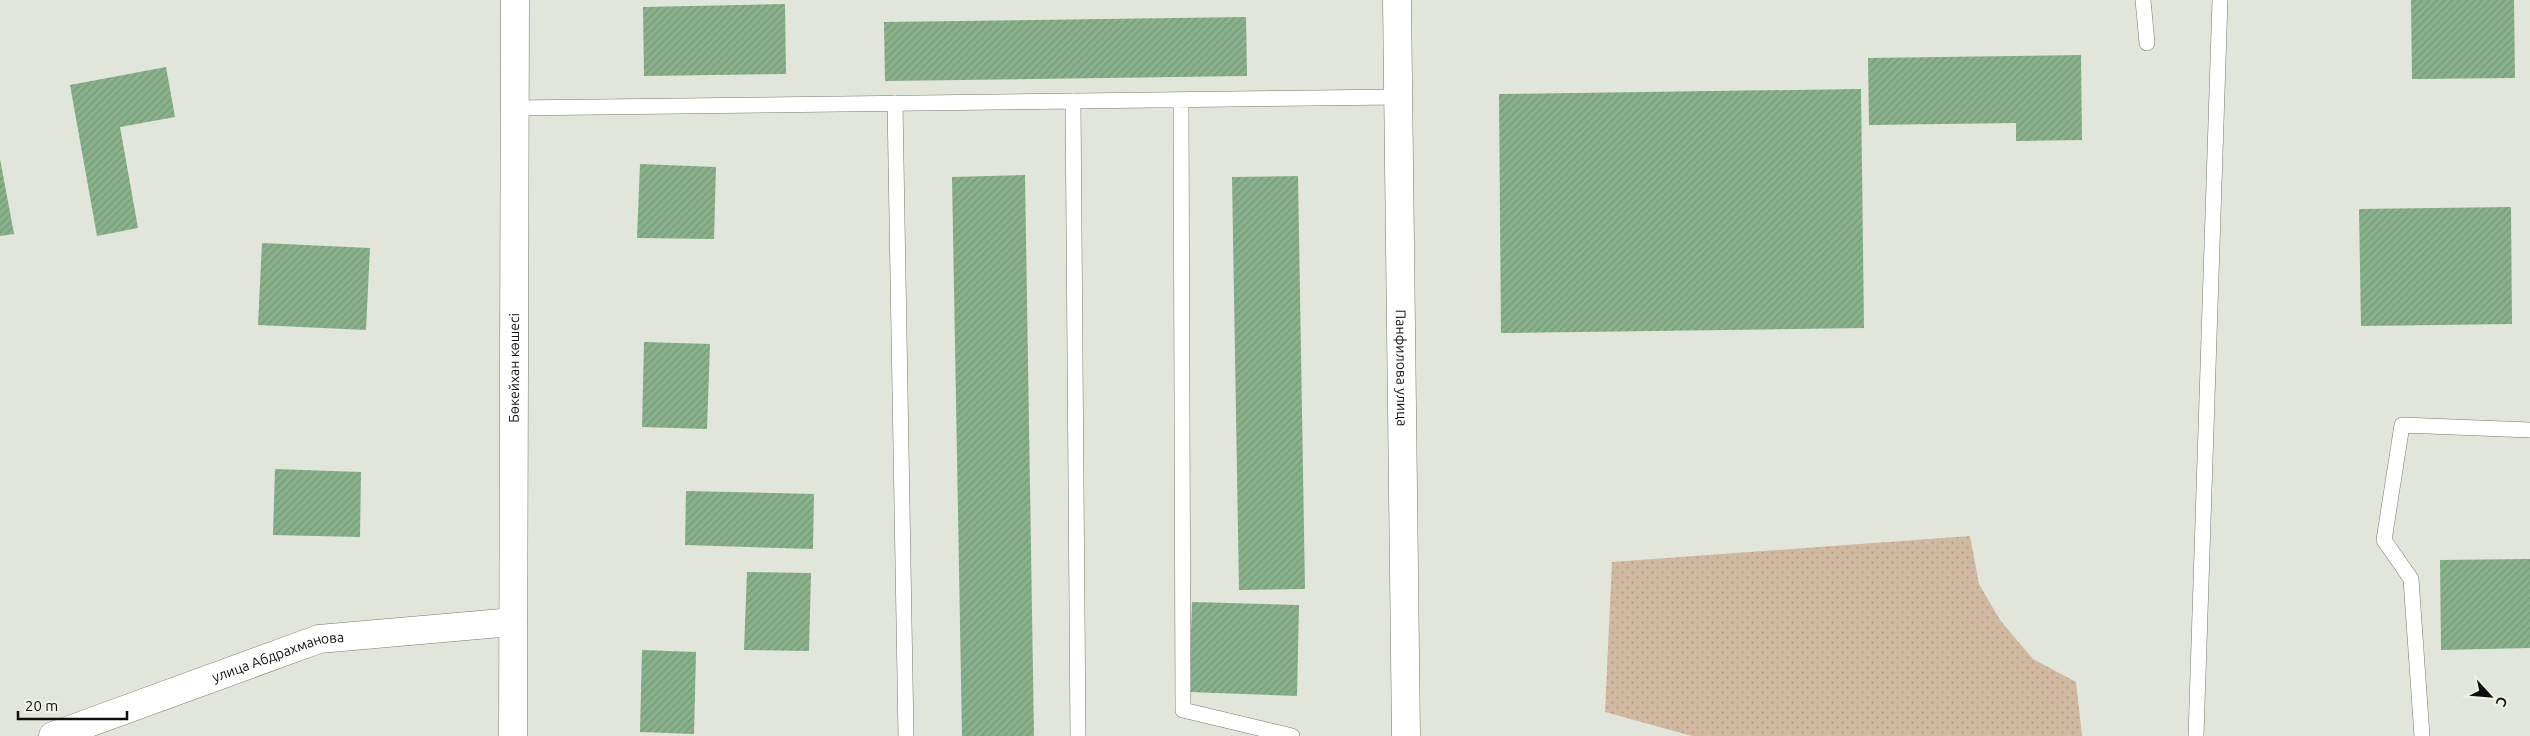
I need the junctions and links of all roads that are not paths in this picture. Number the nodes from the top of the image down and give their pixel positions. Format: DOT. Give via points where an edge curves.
graph roads {
  1 [pos="515,0"];
  2 [pos="1397,0"];
  3 [pos="2143,0"];
  4 [pos="2220,0"];
  5 [pos="2147,43"];
  6 [pos="1398,98"];
  7 [pos="1181,100"];
  8 [pos="1074,101"];
  9 [pos="895,104"];
  10 [pos="515,108"];
  11 [pos="2530,430"];
  12 [pos="513,622"];
  13 [pos="53,736"];
  14 [pos="513,736"];
  15 [pos="906,736"];
  16 [pos="1078,736"];
  17 [pos="1292,736"];
  18 [pos="1406,736"];
  19 [pos="2196,736"];
  20 [pos="2422,736"];
  1 -- 10 [label="street, Бөкейхан көшесі"];
  2 -- 6 [label="street, Панфилова улица"];
  3 -- 5 [label="lane"];
  4 -- 19 [label="lane"];
  6 -- 7 [label="lane"];
  6 -- 18 [label="street, Панфилова улица"];
  7 -- 8 [label="lane"];
  7 -- 17 [label="lane" via="1183,710"];
  8 -- 9 [label="lane"];
  8 -- 16 [label="lane"];
  9 -- 10 [label="lane"];
  9 -- 15 [label="lane"];
  10 -- 12 [label="street, Бөкейхан көшесі"];
  11 -- 20 [label="lane" via="2402,425 2384,540 2412,579"];
  12 -- 13 [label="street, улица Абдрахманова" via="319,639"];
  12 -- 14 [label="street, Бөкейхан көшесі"];
}
